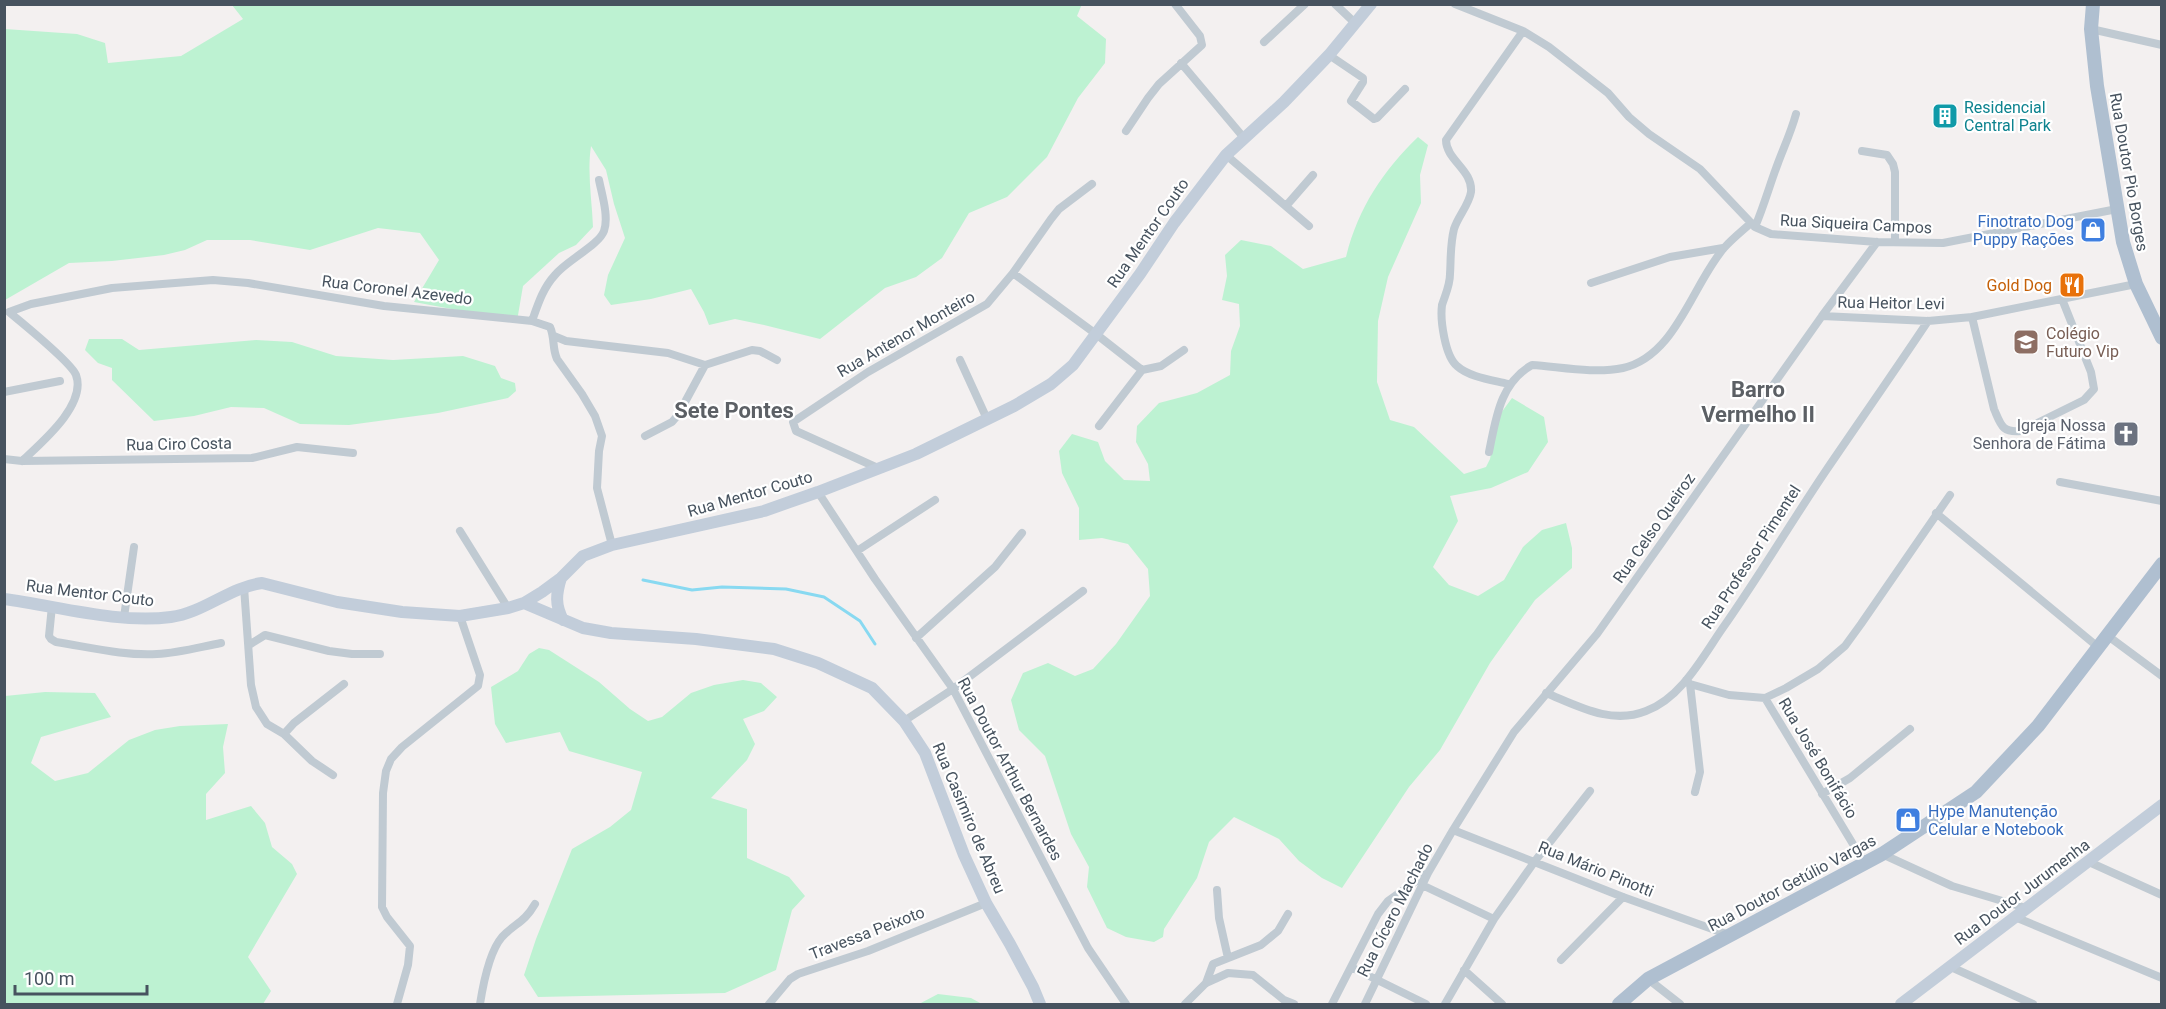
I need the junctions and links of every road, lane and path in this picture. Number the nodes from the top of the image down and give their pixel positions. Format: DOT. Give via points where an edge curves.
graph roads {
  1 [pos="1305,4"];
  2 [pos="1335,4"];
  3 [pos="1371,4"];
  4 [pos="1455,4"];
  5 [pos="2093,4"];
  6 [pos="1176,5"];
  7 [pos="1355,23"];
  8 [pos="2091,29"];
  9 [pos="1523,31"];
  10 [pos="1264,42"];
  11 [pos="2162,45"];
  12 [pos="1329,55"];
  13 [pos="1181,63"];
  14 [pos="1405,89"];
  15 [pos="1796,114"];
  16 [pos="1125,131"];
  17 [pos="1244,138"];
  18 [pos="1862,151"];
  19 [pos="1226,155"];
  20 [pos="1313,175"];
  21 [pos="599,180"];
  22 [pos="1092,184"];
  23 [pos="1286,206"];
  24 [pos="2117,209"];
  25 [pos="1753,225"];
  26 [pos="1309,226"];
  27 [pos="1895,242"];
  28 [pos="1877,243"];
  29 [pos="1723,248"];
  30 [pos="1013,273"];
  31 [pos="1591,283"];
  32 [pos="2136,284"];
  33 [pos="2062,299"];
  34 [pos="7,313"];
  35 [pos="1822,316"];
  36 [pos="1972,316"];
  37 [pos="532,321"];
  38 [pos="1928,321"];
  39 [pos="1096,334"];
  40 [pos="554,336"];
  41 [pos="2162,338"];
  42 [pos="1184,350"];
  43 [pos="777,360"];
  44 [pos="960,360"];
  45 [pos="705,365"];
  46 [pos="1142,370"];
  47 [pos="60,381"];
  48 [pos="1508,384"];
  49 [pos="4,392"];
  50 [pos="987,419"];
  51 [pos="1099,426"];
  52 [pos="645,436"];
  53 [pos="1489,452"];
  54 [pos="353,453"];
  55 [pos="4,459"];
  56 [pos="22,461"];
  57 [pos="881,469"];
  58 [pos="2060,482"];
  59 [pos="818,492"];
  60 [pos="1950,495"];
  61 [pos="935,500"];
  62 [pos="2162,501"];
  63 [pos="1936,513"];
  64 [pos="460,531"];
  65 [pos="1022,533"];
  66 [pos="612,545"];
  67 [pos="134,547"];
  68 [pos="857,551"];
  69 [pos="2162,564"];
  70 [pos="561,578"];
  71 [pos="244,587"];
  72 [pos="1083,591"];
  73 [pos="4,599"];
  74 [pos="524,603"];
  75 [pos="52,606"];
  76 [pos="508,608"];
  77 [pos="460,616"];
  78 [pos="124,617"];
  79 [pos="563,620"];
  80 [pos="2108,636"];
  81 [pos="916,638"];
  82 [pos="221,643"];
  83 [pos="249,645"];
  84 [pos="2098,647"];
  85 [pos="380,654"];
  86 [pos="2162,676"];
  87 [pos="1688,682"];
  88 [pos="344,684"];
  89 [pos="953,689"];
  90 [pos="1546,693"];
  91 [pos="1765,698"];
  92 [pos="904,721"];
  93 [pos="1910,729"];
  94 [pos="284,734"];
  95 [pos="333,775"];
  96 [pos="1590,791"];
  97 [pos="1695,792"];
  98 [pos="1822,794"];
  99 [pos="2162,805"];
  100 [pos="2156,816"];
  101 [pos="1453,830"];
  102 [pos="1881,854"];
  103 [pos="1535,861"];
  104 [pos="2089,862"];
  105 [pos="1864,864"];
  106 [pos="1428,873"];
  107 [pos="1422,885"];
  108 [pos="1217,890"];
  109 [pos="2162,895"];
  110 [pos="1623,897"];
  111 [pos="986,903"];
  112 [pos="535,904"];
  113 [pos="2026,908"];
  114 [pos="1288,914"];
  115 [pos="2015,917"];
  116 [pos="1494,919"];
  117 [pos="1729,935"];
  118 [pos="1228,958"];
  119 [pos="1561,960"];
  120 [pos="1351,967"];
  121 [pos="1951,967"];
  122 [pos="1464,970"];
  123 [pos="2162,978"];
  124 [pos="1376,979"];
  125 [pos="1648,979"];
  126 [pos="1206,983"];
  127 [pos="1908,1003"];
  128 [pos="397,1005"];
  129 [pos="480,1005"];
  130 [pos="770,1005"];
  131 [pos="1041,1005"];
  132 [pos="1126,1005"];
  133 [pos="1185,1005"];
  134 [pos="1294,1005"];
  135 [pos="1332,1005"];
  136 [pos="1365,1005"];
  137 [pos="1426,1005"];
  138 [pos="1445,1005"];
  139 [pos="1502,1005"];
  140 [pos="1619,1005"];
  141 [pos="1680,1005"];
  142 [pos="2033,1005"];
  1 -- 10 [label="street"];
  2 -- 7 [label="street"];
  3 -- 7 [label="street, Rua Mentor Couto"];
  4 -- 9 [label="street"];
  5 -- 8 [label="main road, Rua Doutor Pio Borges"];
  6 -- 13 [label="street" via="1203,41"];
  7 -- 12 [label="street, Rua Mentor Couto"];
  8 -- 11 [label="street"];
  8 -- 24 [label="main road, Rua Doutor Pio Borges"];
  9 -- 25 [label="street" via="1549,46 1608,93 1649,134 1700,169"];
  9 -- 48 [label="street" via="1446,140 1467,175 1471,190 1452,239 1448,290 1442,306 1447,349 1452,360 1466,372"];
  12 -- 14 [label="street" via="1363,78 1351,101 1374,118"];
  12 -- 17 [label="street, Rua Mentor Couto"];
  13 -- 16 [label="street" via="1148,98"];
  13 -- 17 [label="street"];
  15 -- 25 [label="street" via="1765,204"];
  17 -- 19 [label="street, Rua Mentor Couto"];
  18 -- 27 [label="street" via="1887,155 1893,164"];
  19 -- 23 [label="street"];
  19 -- 39 [label="street, Rua Mentor Couto"];
  20 -- 23 [label="street"];
  21 -- 37 [label="street" via="605,221 602,235 555,275 544,290"];
  22 -- 30 [label="street, Rua Antenor Monteiro" via="1059,209"];
  23 -- 26 [label="street"];
  24 -- 27 [label="street, Rua Siqueira Campos" via="1943,243"];
  24 -- 32 [label="main road, Rua Doutor Pio Borges" via="2122,242"];
  25 -- 28 [label="street, Rua Siqueira Campos" via="1771,234"];
  25 -- 29 [label="street"];
  27 -- 28 [label="street, Rua Siqueira Campos"];
  28 -- 35 [label="street, Rua Celso Queiroz"];
  29 -- 31 [label="street" via="1670,257"];
  29 -- 48 [label="street" via="1669,334 1641,362 1604,370 1532,365"];
  30 -- 39 [label="street"];
  30 -- 57 [label="street, Rua Antenor Monteiro" via="987,304 867,372 793,422 796,431"];
  32 -- 33 [label="street, Rua Heitor Levi"];
  32 -- 41 [label="main road, Rua Doutor Pio Borges"];
  33 -- 36 [label="street, Rua Heitor Levi"];
  33 -- 36 [label="street" via="2094,389 2084,400 2021,431 2005,429 1994,410"];
  34 -- 37 [label="street, Rua Coronel Azevedo" via="31,304 112,288 213,280 384,306"];
  34 -- 56 [label="street, Rua Coronel Azevedo" via="66,361 76,376 75,400"];
  35 -- 38 [label="street, Rua Heitor Levi"];
  35 -- 90 [label="street, Rua Celso Queiroz" via="1597,634"];
  36 -- 38 [label="street, Rua Heitor Levi"];
  37 -- 40 [label="street, Rua Coronel Azevedo" via="550,327"];
  38 -- 87 [label="street, Rua Professor Pimentel"];
  39 -- 46 [label="street"];
  39 -- 50 [label="street, Rua Mentor Couto" via="1073,365 1052,384"];
  40 -- 45 [label="street" via="566,341 668,353"];
  40 -- 66 [label="street" via="554,353 595,416 602,436 597,488"];
  42 -- 46 [label="street" via="1161,366"];
  43 -- 45 [label="street" via="752,350"];
  44 -- 50 [label="street"];
  45 -- 52 [label="street" via="678,415"];
  46 -- 51 [label="street"];
  47 -- 49 [label="street"];
  48 -- 53 [label="street"];
  50 -- 57 [label="street, Rua Mentor Couto"];
  54 -- 56 [label="street, Rua Ciro Costa" via="297,447 252,458"];
  55 -- 56 [label="street, Rua Ciro Costa"];
  57 -- 59 [label="street, Rua Mentor Couto"];
  58 -- 62 [label="street"];
  59 -- 66 [label="street, Rua Mentor Couto" via="764,511"];
  59 -- 68 [label="street, Rua Doutor Arthur Bernardes"];
  60 -- 63 [label="street"];
  61 -- 68 [label="street"];
  63 -- 84 [label="street"];
  63 -- 91 [label="street" via="1845,646 1818,669"];
  64 -- 76 [label="street"];
  65 -- 81 [label="street" via="994,567"];
  66 -- 70 [label="street, Rua Mentor Couto" via="583,556"];
  67 -- 78 [label="street"];
  68 -- 81 [label="street, Rua Doutor Arthur Bernardes"];
  69 -- 80 [label="main road, Rua Doutor Getúlio Vargas"];
  70 -- 74 [label="street, Rua Mentor Couto"];
  70 -- 79 [label="street" via="556,601"];
  71 -- 77 [label="street, Rua Mentor Couto" via="272,584 337,602"];
  71 -- 78 [label="street, Rua Mentor Couto" via="173,617"];
  71 -- 83 [label="street"];
  72 -- 89 [label="street"];
  73 -- 75 [label="street, Rua Mentor Couto"];
  74 -- 76 [label="street, Rua Mentor Couto"];
  74 -- 79 [label="street, Rua Casimiro de Abreu"];
  75 -- 78 [label="street, Rua Mentor Couto"];
  75 -- 82 [label="street" via="49,636 56,642 148,654"];
  76 -- 77 [label="street, Rua Mentor Couto"];
  77 -- 128 [label="street" via="480,675 478,686 402,747 386,771 382,907 410,946"];
  79 -- 92 [label="street, Rua Casimiro de Abreu" via="610,633 774,649 818,663 872,688"];
  80 -- 84 [label="main road, Rua Doutor Getúlio Vargas"];
  80 -- 86 [label="street"];
  81 -- 89 [label="street, Rua Doutor Arthur Bernardes"];
  83 -- 85 [label="street" via="265,635 329,651"];
  83 -- 94 [label="street" via="256,707 267,724"];
  84 -- 102 [label="main road, Rua Doutor Getúlio Vargas" via="2038,726 1976,792"];
  87 -- 90 [label="street, Rua Professor Pimentel" via="1657,706 1627,717 1594,712"];
  87 -- 91 [label="street" via="1729,695"];
  87 -- 97 [label="street" via="1700,772"];
  88 -- 94 [label="street"];
  89 -- 92 [label="street"];
  89 -- 132 [label="street, Rua Doutor Arthur Bernardes" via="1088,948"];
  90 -- 101 [label="street, Rua Celso Queiroz" via="1514,732"];
  91 -- 98 [label="street, Rua José Bonifácio"];
  92 -- 111 [label="street, Rua Casimiro de Abreu" via="927,756"];
  93 -- 98 [label="street" via="1850,778"];
  94 -- 95 [label="street"];
  96 -- 103 [label="street"];
  98 -- 105 [label="street, Rua José Bonifácio"];
  99 -- 100 [label="street, Rua Doutor Jurumenha"];
  100 -- 104 [label="street, Rua Doutor Jurumenha"];
  101 -- 103 [label="street, Rua Mário Pinotti"];
  101 -- 106 [label="street, Rua Cícero Machado"];
  102 -- 105 [label="main road, Rua Doutor Getúlio Vargas"];
  102 -- 113 [label="street" via="1952,886"];
  103 -- 110 [label="street, Rua Mário Pinotti"];
  103 -- 116 [label="street"];
  104 -- 109 [label="street"];
  104 -- 113 [label="street, Rua Doutor Jurumenha"];
  105 -- 117 [label="main road, Rua Doutor Getúlio Vargas"];
  106 -- 107 [label="street, Rua Cícero Machado"];
  106 -- 120 [label="street" via="1388,901"];
  107 -- 116 [label="street"];
  107 -- 124 [label="street, Rua Cícero Machado"];
  108 -- 118 [label="street"];
  110 -- 117 [label="street, Rua Mário Pinotti"];
  110 -- 119 [label="street"];
  111 -- 130 [label="street, Travessa Peixoto" via="868,951 798,974"];
  111 -- 131 [label="street, Rua Casimiro de Abreu"];
  112 -- 129 [label="street" via="497,945"];
  113 -- 115 [label="street, Rua Doutor Jurumenha"];
  114 -- 118 [label="street" via="1278,931 1262,945"];
  115 -- 121 [label="street, Rua Doutor Jurumenha"];
  115 -- 123 [label="street"];
  116 -- 122 [label="street"];
  117 -- 125 [label="main road, Rua Doutor Getúlio Vargas"];
  118 -- 126 [label="street" via="1213,964"];
  120 -- 124 [label="street"];
  120 -- 135 [label="street"];
  121 -- 127 [label="street, Rua Doutor Jurumenha"];
  121 -- 142 [label="street"];
  122 -- 138 [label="street"];
  122 -- 139 [label="street"];
  124 -- 136 [label="street, Rua Cícero Machado"];
  124 -- 137 [label="street"];
  125 -- 140 [label="main road, Rua Doutor Getúlio Vargas"];
  125 -- 141 [label="street"];
  126 -- 133 [label="street"];
  126 -- 134 [label="street" via="1228,973 1253,975"];
}
